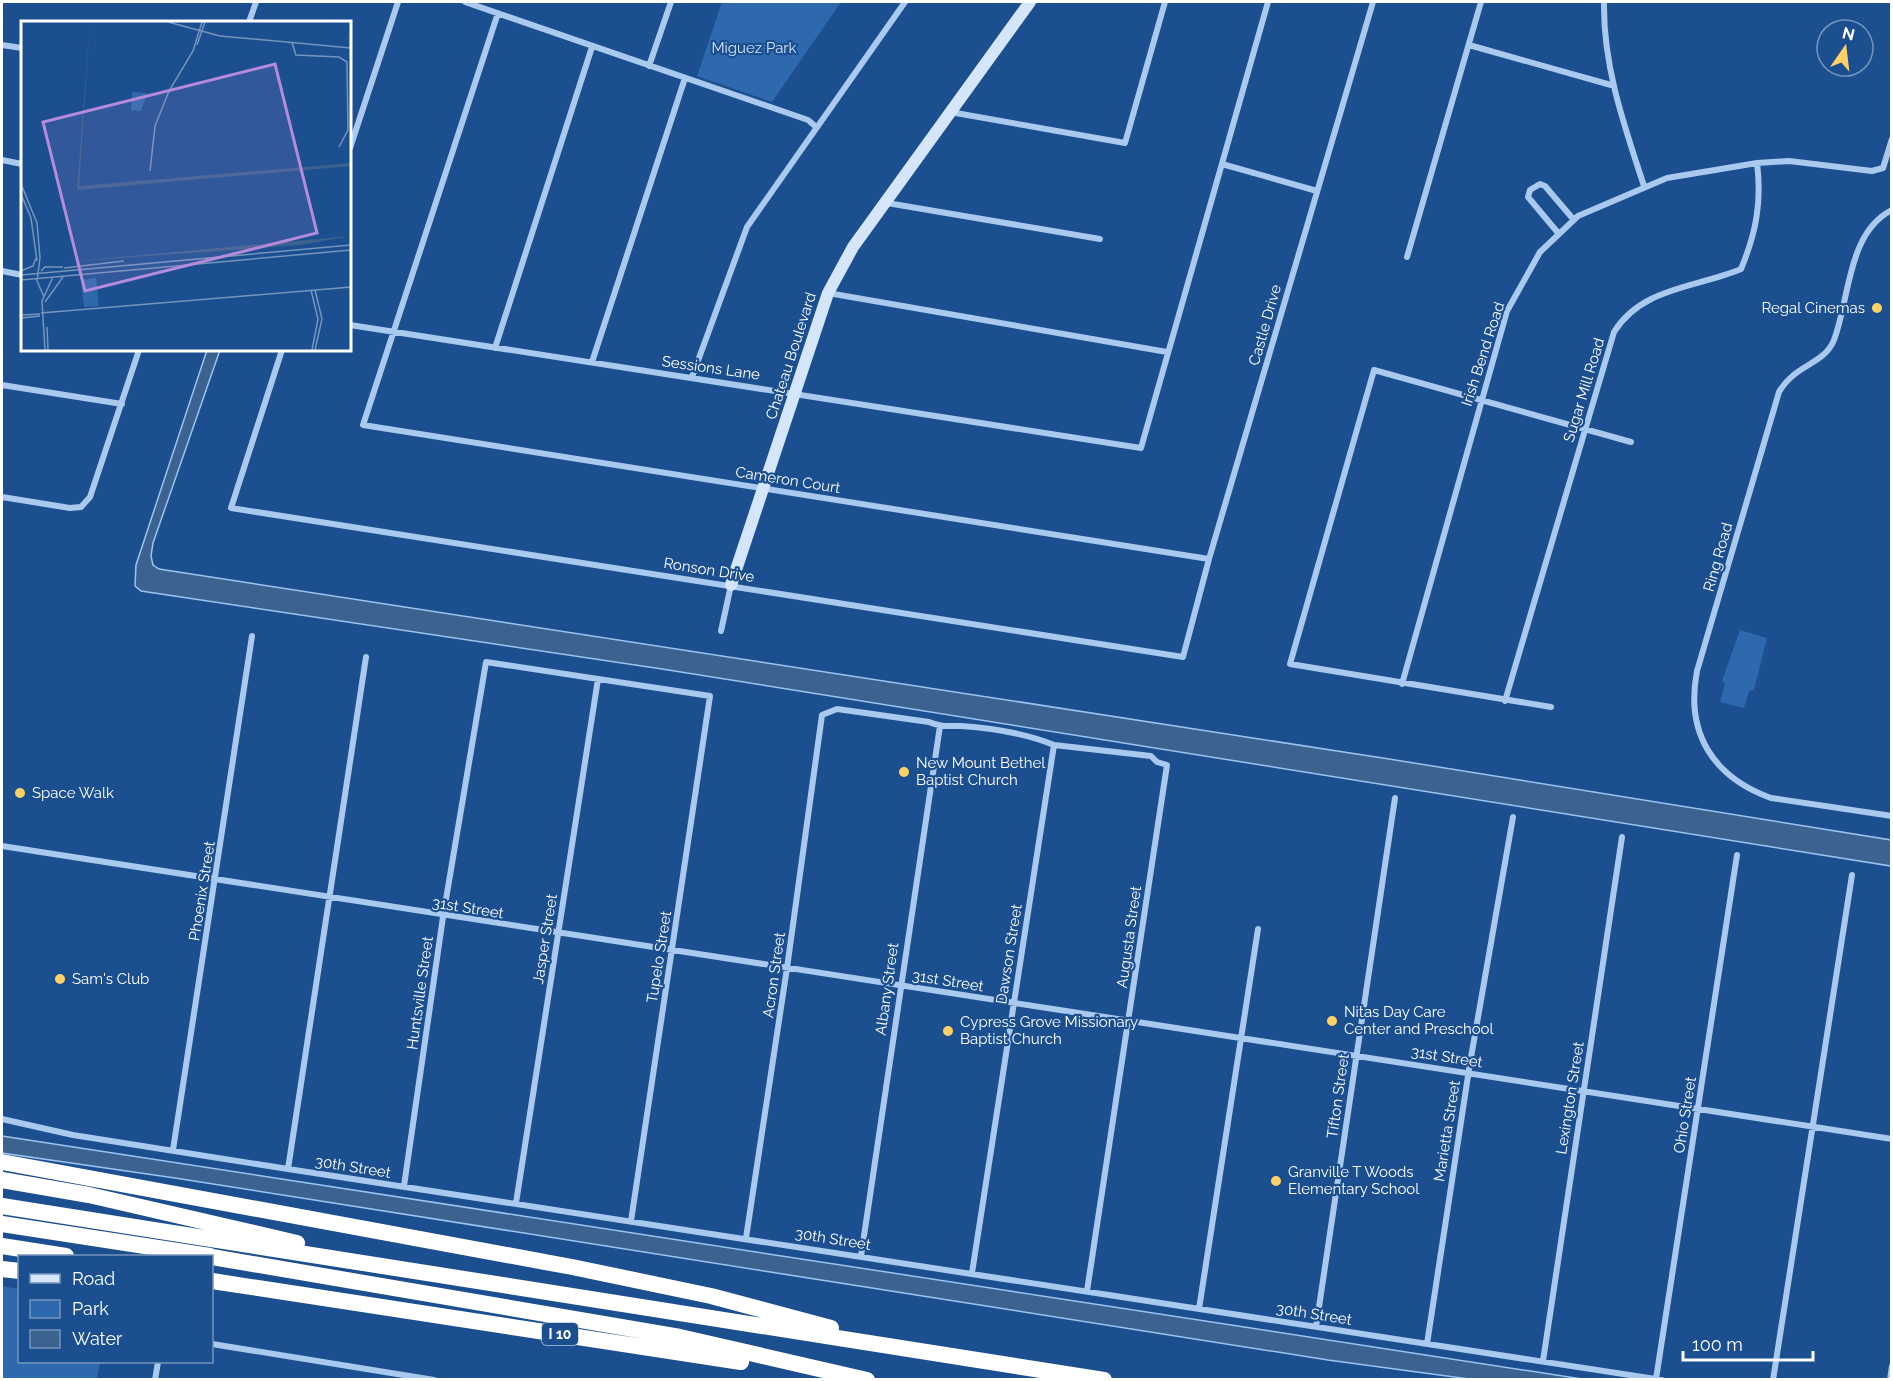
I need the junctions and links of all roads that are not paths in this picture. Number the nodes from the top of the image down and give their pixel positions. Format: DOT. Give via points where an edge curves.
graph roads {
  1 [pos="256,2"];
  2 [pos="398,2"];
  3 [pos="465,2"];
  4 [pos="671,2"];
  5 [pos="905,2"];
  6 [pos="1030,2"];
  7 [pos="1165,2"];
  8 [pos="1268,2"];
  9 [pos="1373,2"];
  10 [pos="1481,2"];
  11 [pos="1604,2"];
  12 [pos="498,13"];
  13 [pos="249,21"];
  14 [pos="2,45"];
  15 [pos="1469,45"];
  16 [pos="592,47"];
  17 [pos="21,48"];
  18 [pos="649,66"];
  19 [pos="685,78"];
  20 [pos="1611,85"];
  21 [pos="950,112"];
  22 [pos="815,126"];
  23 [pos="1892,139"];
  24 [pos="351,145"];
  25 [pos="2,160"];
  26 [pos="1757,163"];
  27 [pos="21,164"];
  28 [pos="1222,164"];
  29 [pos="1644,186"];
  30 [pos="1317,191"];
  31 [pos="887,203"];
  32 [pos="1892,210"];
  33 [pos="1574,220"];
  34 [pos="1559,234"];
  35 [pos="1100,239"];
  36 [pos="1407,257"];
  37 [pos="2,271"];
  38 [pos="21,274"];
  39 [pos="828,293"];
  40 [pos="351,325"];
  41 [pos="393,333"];
  42 [pos="495,348"];
  43 [pos="139,351"];
  44 [pos="282,351"];
  45 [pos="1167,352"];
  46 [pos="592,362"];
  47 [pos="692,377"];
  48 [pos="2,385"];
  49 [pos="795,392"];
  50 [pos="1480,400"];
  51 [pos="122,404"];
  52 [pos="1585,428"];
  53 [pos="1631,442"];
  54 [pos="763,488"];
  55 [pos="2,497"];
  56 [pos="1209,559"];
  57 [pos="731,585"];
  58 [pos="721,631"];
  59 [pos="252,636"];
  60 [pos="366,657"];
  61 [pos="1183,657"];
  62 [pos="598,678"];
  63 [pos="1402,684"];
  64 [pos="1506,701"];
  65 [pos="1551,707"];
  66 [pos="940,726"];
  67 [pos="1054,745"];
  68 [pos="1395,798"];
  69 [pos="1892,816"];
  70 [pos="1513,817"];
  71 [pos="1622,837"];
  72 [pos="2,846"];
  73 [pos="1737,855"];
  74 [pos="1852,875"];
  75 [pos="216,881"];
  76 [pos="331,899"];
  77 [pos="444,916"];
  78 [pos="1258,929"];
  79 [pos="558,934"];
  80 [pos="673,951"];
  81 [pos="787,968"];
  82 [pos="899,986"];
  83 [pos="1013,1003"];
  84 [pos="1129,1021"];
  85 [pos="1242,1038"];
  86 [pos="1356,1055"];
  87 [pos="1468,1073"];
  88 [pos="1584,1090"];
  89 [pos="1698,1108"];
  90 [pos="2,1119"];
  91 [pos="1813,1126"];
  92 [pos="1892,1139"];
  93 [pos="173,1150"];
  94 [pos="2,1162"];
  95 [pos="288,1169"];
  96 [pos="2,1180"];
  97 [pos="404,1186"];
  98 [pos="516,1203"];
  99 [pos="2,1206"];
  100 [pos="631,1221"];
  101 [pos="2,1224"];
  102 [pos="746,1238"];
  103 [pos="2,1246"];
  104 [pos="54,1255"];
  105 [pos="198,1255"];
  106 [pos="861,1256"];
  107 [pos="213,1257"];
  108 [pos="358,1261"];
  109 [pos="2,1269"];
  110 [pos="18,1271"];
  111 [pos="972,1273"];
  112 [pos="213,1281"];
  113 [pos="232,1284"];
  114 [pos="213,1288"];
  115 [pos="1087,1291"];
  116 [pos="1199,1308"];
  117 [pos="1316,1327"];
  118 [pos="213,1344"];
  119 [pos="1427,1344"];
  120 [pos="910,1349"];
  121 [pos="1543,1361"];
  122 [pos="158,1363"];
  123 [pos="1892,1366"];
  124 [pos="1659,1379"];
  125 [pos="155,1380"];
  126 [pos="434,1380"];
  127 [pos="860,1380"];
  128 [pos="867,1380"];
  129 [pos="1104,1380"];
  130 [pos="1773,1380"];
  131 [pos="1890,1380"];
  1 -- 13 [label="street"];
  2 -- 24 [label="street"];
  3 -- 12 [label="street"];
  4 -- 18 [label="street"];
  5 -- 22 [label="street"];
  6 -- 21 [label="street, Chateau Boulevard"];
  7 -- 21 [label="street" via="1125,143"];
  8 -- 28 [label="street"];
  9 -- 30 [label="street, Castle Drive"];
  10 -- 15 [label="street"];
  11 -- 20 [label="street"];
  12 -- 16 [label="street"];
  12 -- 41 [label="street"];
  14 -- 17 [label="street"];
  15 -- 20 [label="street"];
  15 -- 36 [label="street"];
  16 -- 18 [label="street"];
  16 -- 42 [label="street"];
  18 -- 19 [label="street"];
  19 -- 22 [label="street" via="808,120"];
  19 -- 46 [label="street"];
  20 -- 29 [label="street"];
  21 -- 31 [label="street, Chateau Boulevard"];
  22 -- 47 [label="street" via="747,227"];
  23 -- 26 [label="street, Irish Bend Road" via="1883,168 1872,171 1789,161"];
  25 -- 27 [label="street"];
  26 -- 29 [label="street, Irish Bend Road" via="1666,178"];
  26 -- 52 [label="street, Sugar Mill Road" via="1757,226 1741,269 1665,291 1639,304 1623,318 1614,332"];
  28 -- 30 [label="street"];
  28 -- 45 [label="street"];
  29 -- 33 [label="street, Irish Bend Road"];
  30 -- 56 [label="street, Castle Drive"];
  31 -- 35 [label="street"];
  31 -- 39 [label="street, Chateau Boulevard"];
  32 -- 69 [label="street, Ring Road" via="1865,232 1828,351 1801,367 1779,392 1697,671 1694,700 1706,749 1732,778 1753,792"];
  33 -- 34 [label="street, Irish Bend Road"];
  33 -- 34 [label="street" via="1545,186 1540,184 1530,190 1528,197"];
  34 -- 50 [label="street, Irish Bend Road" via="1540,252 1507,310"];
  37 -- 38 [label="street"];
  39 -- 45 [label="street"];
  39 -- 49 [label="street, Chateau Boulevard"];
  40 -- 41 [label="street, Sessions Lane"];
  41 -- 42 [label="street, Sessions Lane"];
  41 -- 54 [label="street, Cameron Court" via="363,424"];
  42 -- 46 [label="street, Sessions Lane"];
  43 -- 51 [label="street"];
  44 -- 57 [label="street, Ronson Drive" via="231,508"];
  45 -- 49 [label="street, Sessions Lane" via="1141,447"];
  46 -- 47 [label="street, Sessions Lane"];
  47 -- 49 [label="street, Sessions Lane"];
  48 -- 51 [label="street"];
  49 -- 54 [label="street, Chateau Boulevard"];
  50 -- 52 [label="street"];
  50 -- 63 [label="street, Irish Bend Road"];
  50 -- 63 [label="street" via="1374,370 1290,664"];
  51 -- 55 [label="street" via="90,497 82,506 70,508"];
  52 -- 53 [label="street"];
  52 -- 64 [label="street, Sugar Mill Road"];
  54 -- 56 [label="street, Cameron Court"];
  54 -- 57 [label="street, Chateau Boulevard"];
  56 -- 61 [label="street, Castle Drive"];
  57 -- 58 [label="street, Chateau Boulevard"];
  57 -- 61 [label="street, Ronson Drive"];
  59 -- 75 [label="street, Phoenix Street"];
  60 -- 76 [label="street"];
  62 -- 77 [label="street, Huntsville Street" via="486,662"];
  62 -- 79 [label="street, Jasper Street"];
  62 -- 80 [label="street, Tupelo Street" via="710,696"];
  63 -- 64 [label="street"];
  64 -- 65 [label="street"];
  66 -- 67 [label="street" via="974,728"];
  66 -- 81 [label="street, Acron Street" via="837,710 822,715"];
  66 -- 82 [label="street, Albany Street"];
  67 -- 83 [label="street, Dawson Street"];
  67 -- 84 [label="street, Augusta Street" via="1151,756 1167,765"];
  68 -- 86 [label="street, Tifton Street"];
  70 -- 87 [label="street, Marietta Street"];
  71 -- 88 [label="street, Lexington Street"];
  72 -- 75 [label="street, 31st Street"];
  73 -- 89 [label="street, Ohio Street"];
  74 -- 91 [label="street"];
  75 -- 76 [label="street, 31st Street"];
  75 -- 93 [label="street, Phoenix Street"];
  76 -- 77 [label="street, 31st Street"];
  76 -- 95 [label="street"];
  77 -- 79 [label="street, 31st Street"];
  77 -- 97 [label="street, Huntsville Street"];
  78 -- 85 [label="street"];
  79 -- 80 [label="street, 31st Street"];
  79 -- 98 [label="street, Jasper Street"];
  80 -- 81 [label="street, 31st Street"];
  80 -- 100 [label="street, Tupelo Street"];
  81 -- 82 [label="street, 31st Street"];
  81 -- 102 [label="street, Acron Street"];
  82 -- 83 [label="street, 31st Street"];
  82 -- 106 [label="street, Albany Street"];
  83 -- 84 [label="street, 31st Street"];
  83 -- 111 [label="street, Dawson Street"];
  84 -- 85 [label="street, 31st Street"];
  84 -- 115 [label="street, Augusta Street"];
  85 -- 86 [label="street, 31st Street"];
  85 -- 116 [label="street"];
  86 -- 87 [label="street, 31st Street"];
  86 -- 117 [label="street, Tifton Street"];
  87 -- 88 [label="street, 31st Street"];
  87 -- 119 [label="street, Marietta Street"];
  88 -- 89 [label="street, 31st Street"];
  88 -- 121 [label="street, Lexington Street"];
  89 -- 91 [label="street, 31st Street"];
  89 -- 124 [label="street, Ohio Street"];
  90 -- 93 [label="street, 30th Street" via="73,1135"];
  91 -- 92 [label="street, 31st Street"];
  91 -- 130 [label="street"];
  93 -- 95 [label="street, 30th Street"];
  94 -- 120 [label="highway" via="711,1296"];
  95 -- 97 [label="street, 30th Street"];
  96 -- 108 [label="highway" via="89,1195 291,1241"];
  97 -- 98 [label="street, 30th Street"];
  98 -- 100 [label="street, 30th Street"];
  99 -- 108 [label="highway"];
  100 -- 102 [label="street, 30th Street"];
  101 -- 105 [label="highway"];
  102 -- 106 [label="street, 30th Street"];
  103 -- 104 [label="highway"];
  106 -- 111 [label="street, 30th Street"];
  107 -- 128 [label="highway" via="680,1337"];
  108 -- 120 [label="highway"];
  109 -- 110 [label="highway"];
  111 -- 115 [label="street, 30th Street"];
  112 -- 113 [label="highway, I 10"];
  113 -- 114 [label="highway"];
  113 -- 127 [label="highway, I 10"];
  115 -- 116 [label="street, 30th Street"];
  116 -- 117 [label="street, 30th Street"];
  117 -- 119 [label="street, 30th Street"];
  118 -- 126 [label="street"];
  119 -- 121 [label="street, 30th Street"];
  120 -- 129 [label="highway"];
  121 -- 124 [label="street, 30th Street"];
  122 -- 125 [label="street"];
  123 -- 131 [label="street"];
}
